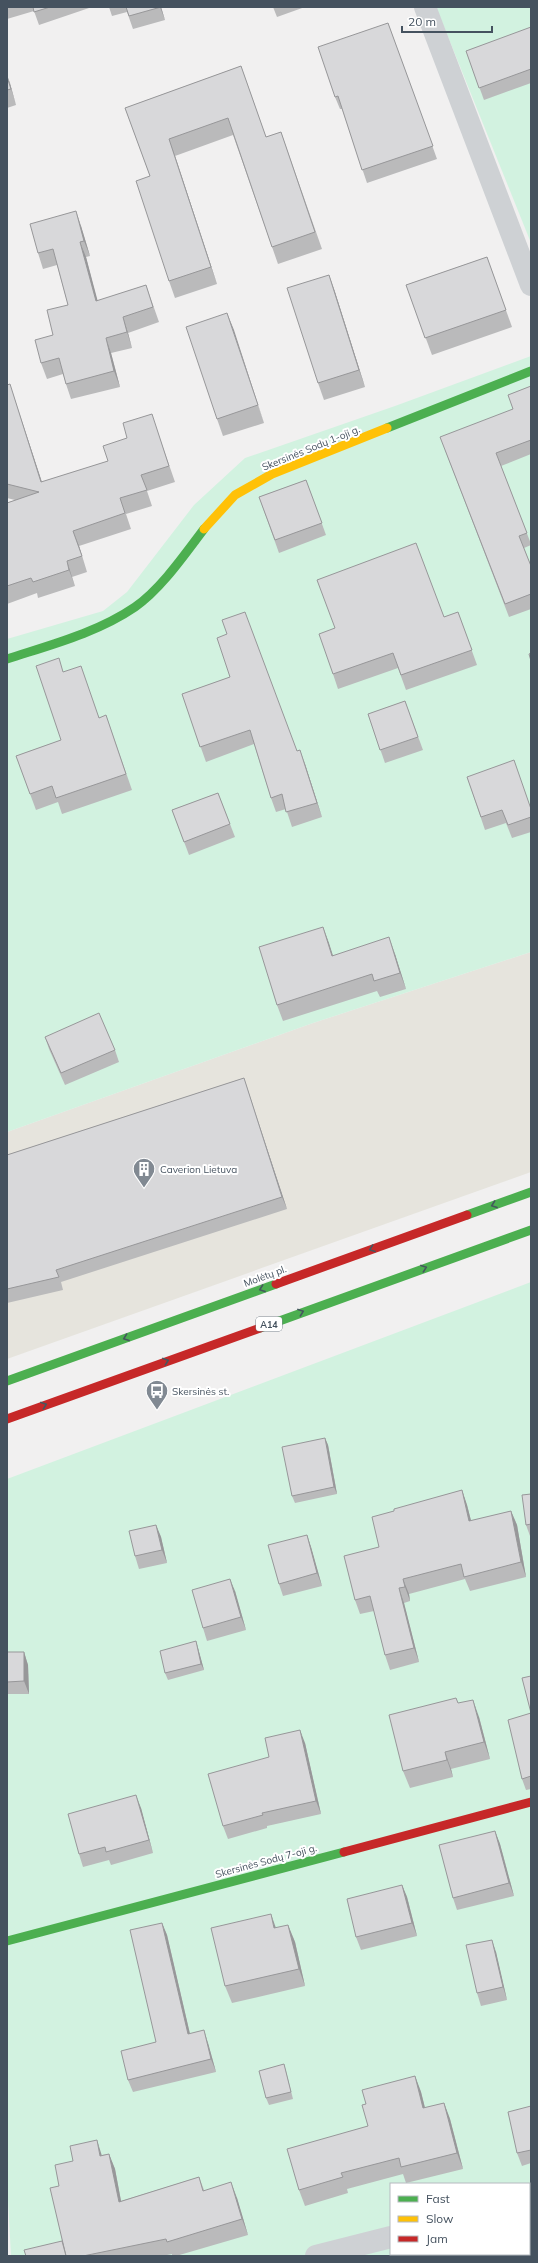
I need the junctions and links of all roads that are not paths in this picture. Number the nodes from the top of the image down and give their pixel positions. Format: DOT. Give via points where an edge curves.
graph roads {
  1 [pos="425,7"];
  2 [pos="531,285"];
  3 [pos="531,372"];
  4 [pos="7,659"];
  5 [pos="531,1192"];
  6 [pos="531,1230"];
  7 [pos="7,1381"];
  8 [pos="7,1419"];
  9 [pos="531,1802"];
  10 [pos="7,1941"];
  11 [pos="390,2237"];
  12 [pos="316,2256"];
  1 -- 2 [label="street"];
  3 -- 4 [label="main road, Skersinės Sodų 1-oji g." via="272,474 235,495 218,512 171,572 136,606 111,621"];
  5 -- 7 [label="main road, Molėtų pl., one-way"];
  8 -- 6 [label="main road, A14, one-way"];
  9 -- 10 [label="main road, Skersinės Sodų 7-oji g."];
  11 -- 12 [label="street"];
}
